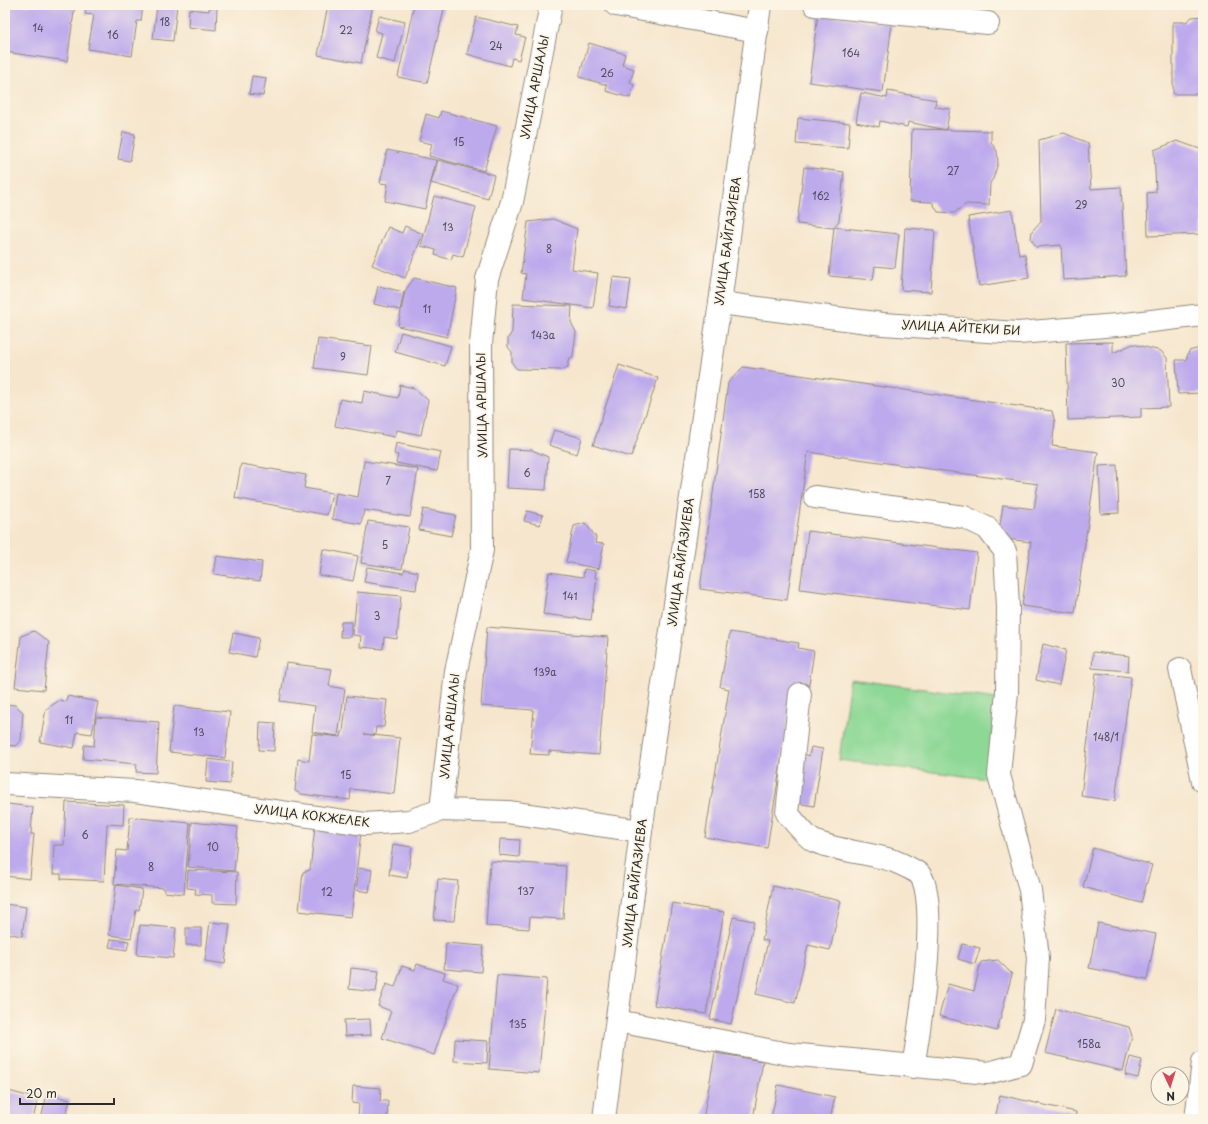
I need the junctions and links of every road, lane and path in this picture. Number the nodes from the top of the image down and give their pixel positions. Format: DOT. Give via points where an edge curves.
graph roads {
  1 [pos="551,5"];
  2 [pos="616,5"];
  3 [pos="760,5"];
  4 [pos="815,5"];
  5 [pos="988,23"];
  6 [pos="757,31"];
  7 [pos="720,303"];
  8 [pos="1203,315"];
  9 [pos="814,497"];
  10 [pos="1180,669"];
  11 [pos="800,694"];
  12 [pos="1203,781"];
  13 [pos="5,784"];
  14 [pos="441,810"];
  15 [pos="641,831"];
  16 [pos="617,1021"];
  17 [pos="1203,1062"];
  18 [pos="913,1067"];
  19 [pos="604,1119"];
  20 [pos="1196,1119"];
  1 -- 14 [label="street, УЛИЦА АРШАЛЫ" via="512,202 487,279 481,344 482,550 456,671"];
  2 -- 6 [label="street"];
  3 -- 6 [label="street, УЛИЦА БАЙГАЗИЕВА"];
  4 -- 5 [label="street"];
  6 -- 7 [label="street, УЛИЦА БАЙГАЗИЕВА"];
  7 -- 8 [label="street, УЛИЦА АЙТЕКИ БИ" via="883,324 1018,333"];
  7 -- 15 [label="street, УЛИЦА БАЙГАЗИЕВА"];
  9 -- 18 [label="street" via="964,517 987,528 1005,551 1008,608 1007,692 999,775 1030,890 1038,958 1034,1020 1021,1064 988,1073"];
  10 -- 12 [label="street"];
  11 -- 18 [label="street" via="787,813 813,841 894,861 920,874 927,890 926,970"];
  13 -- 14 [label="street, УЛИЦА КОКЖЕЛЕК" via="135,791 365,824 410,821"];
  14 -- 15 [label="street, УЛИЦА КОКЖЕЛЕК" via="508,812"];
  15 -- 16 [label="street, УЛИЦА БАЙГАЗИЕВА"];
  16 -- 18 [label="street" via="789,1054"];
  16 -- 19 [label="street, УЛИЦА БАЙГАЗИЕВА"];
  17 -- 20 [label="street"];
}
